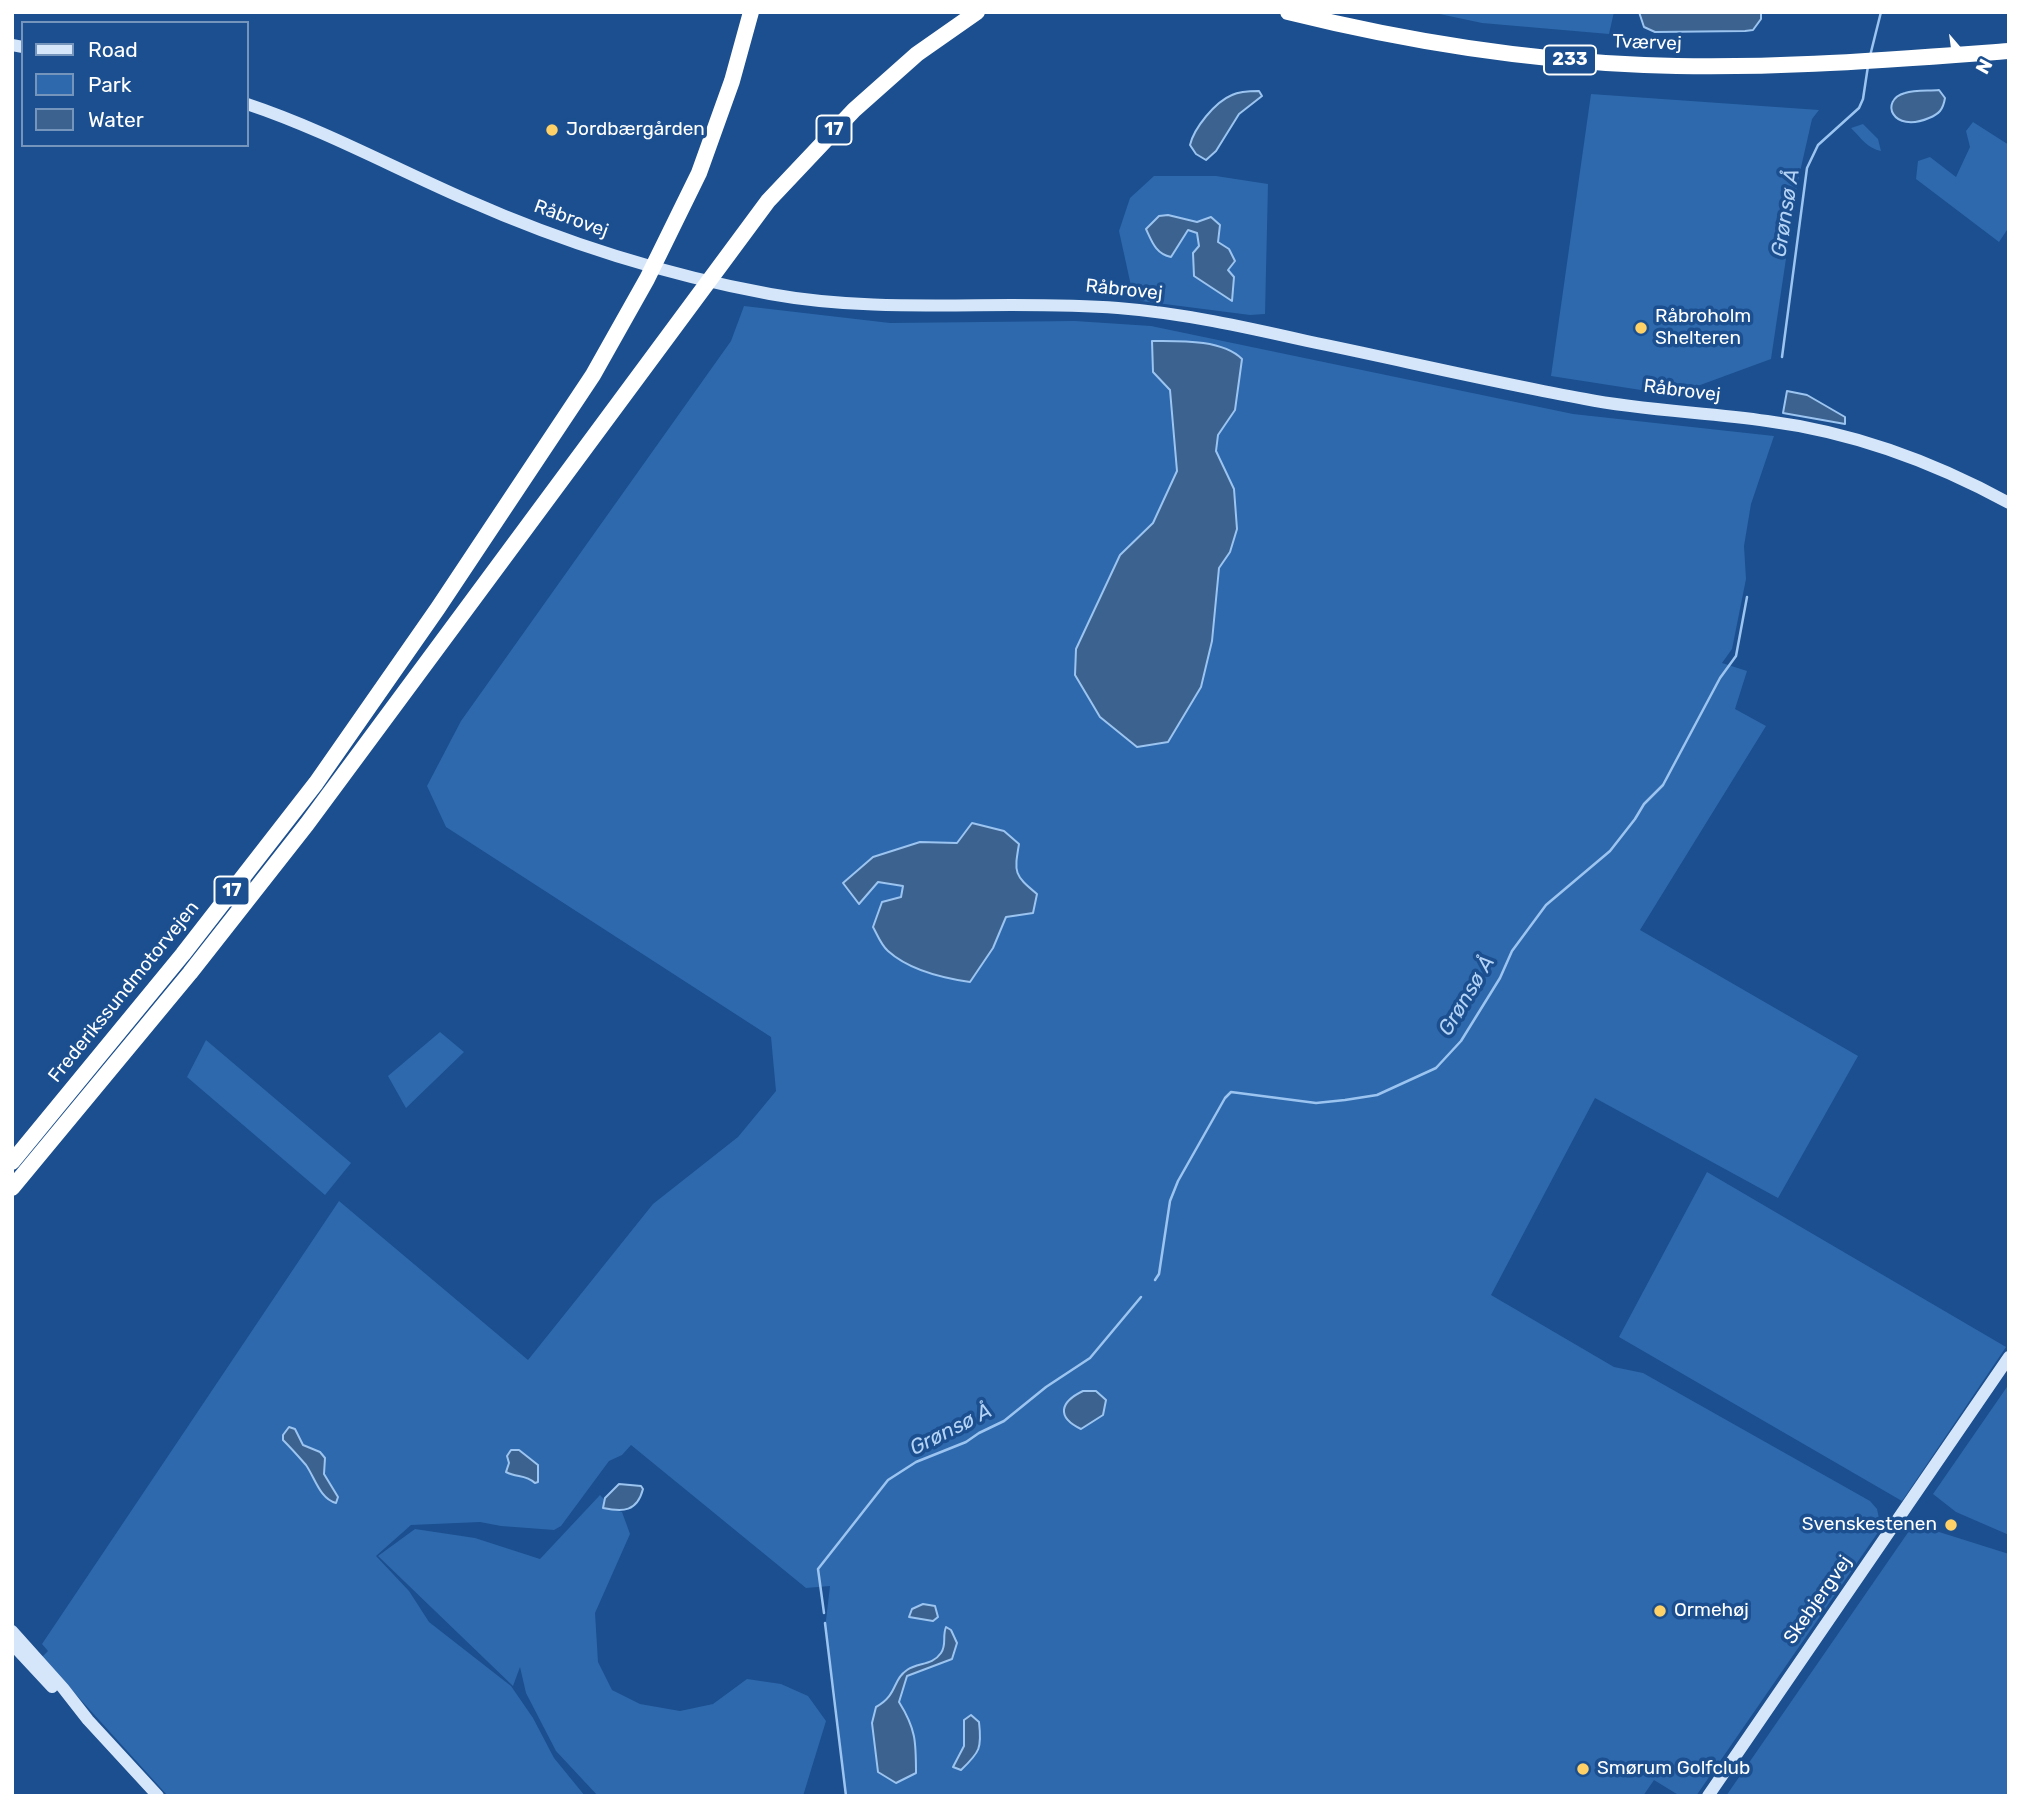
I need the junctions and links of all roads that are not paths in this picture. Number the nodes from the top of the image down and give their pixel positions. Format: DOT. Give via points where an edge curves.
graph roads {
  1 [pos="751,12"];
  2 [pos="977,12"];
  3 [pos="1288,12"];
  4 [pos="2009,51"];
  5 [pos="248,104"];
  6 [pos="2009,503"];
  7 [pos="12,1162"];
  8 [pos="12,1188"];
  9 [pos="2009,1357"];
  10 [pos="12,1631"];
  11 [pos="17,1649"];
  12 [pos="158,1796"];
  13 [pos="1708,1796"];
  1 -- 7 [label="highway, Frederikssundmotorvejen / 17" via="699,173 593,375 316,783"];
  2 -- 8 [label="highway, 17" via="917,54 854,110 768,201 307,824"];
  3 -- 4 [label="highway, Tværvej / 233" via="1437,44 1572,60 1696,66 1856,62"];
  5 -- 6 [label="street, Råbrovej" via="531,226 639,264 723,284 848,304 1071,304 1149,310 1591,401 1772,421 1829,432 1922,461"];
  9 -- 13 [label="street, Skebjergvej"];
  10 -- 11 [label="street"];
  11 -- 12 [label="street"];
}
